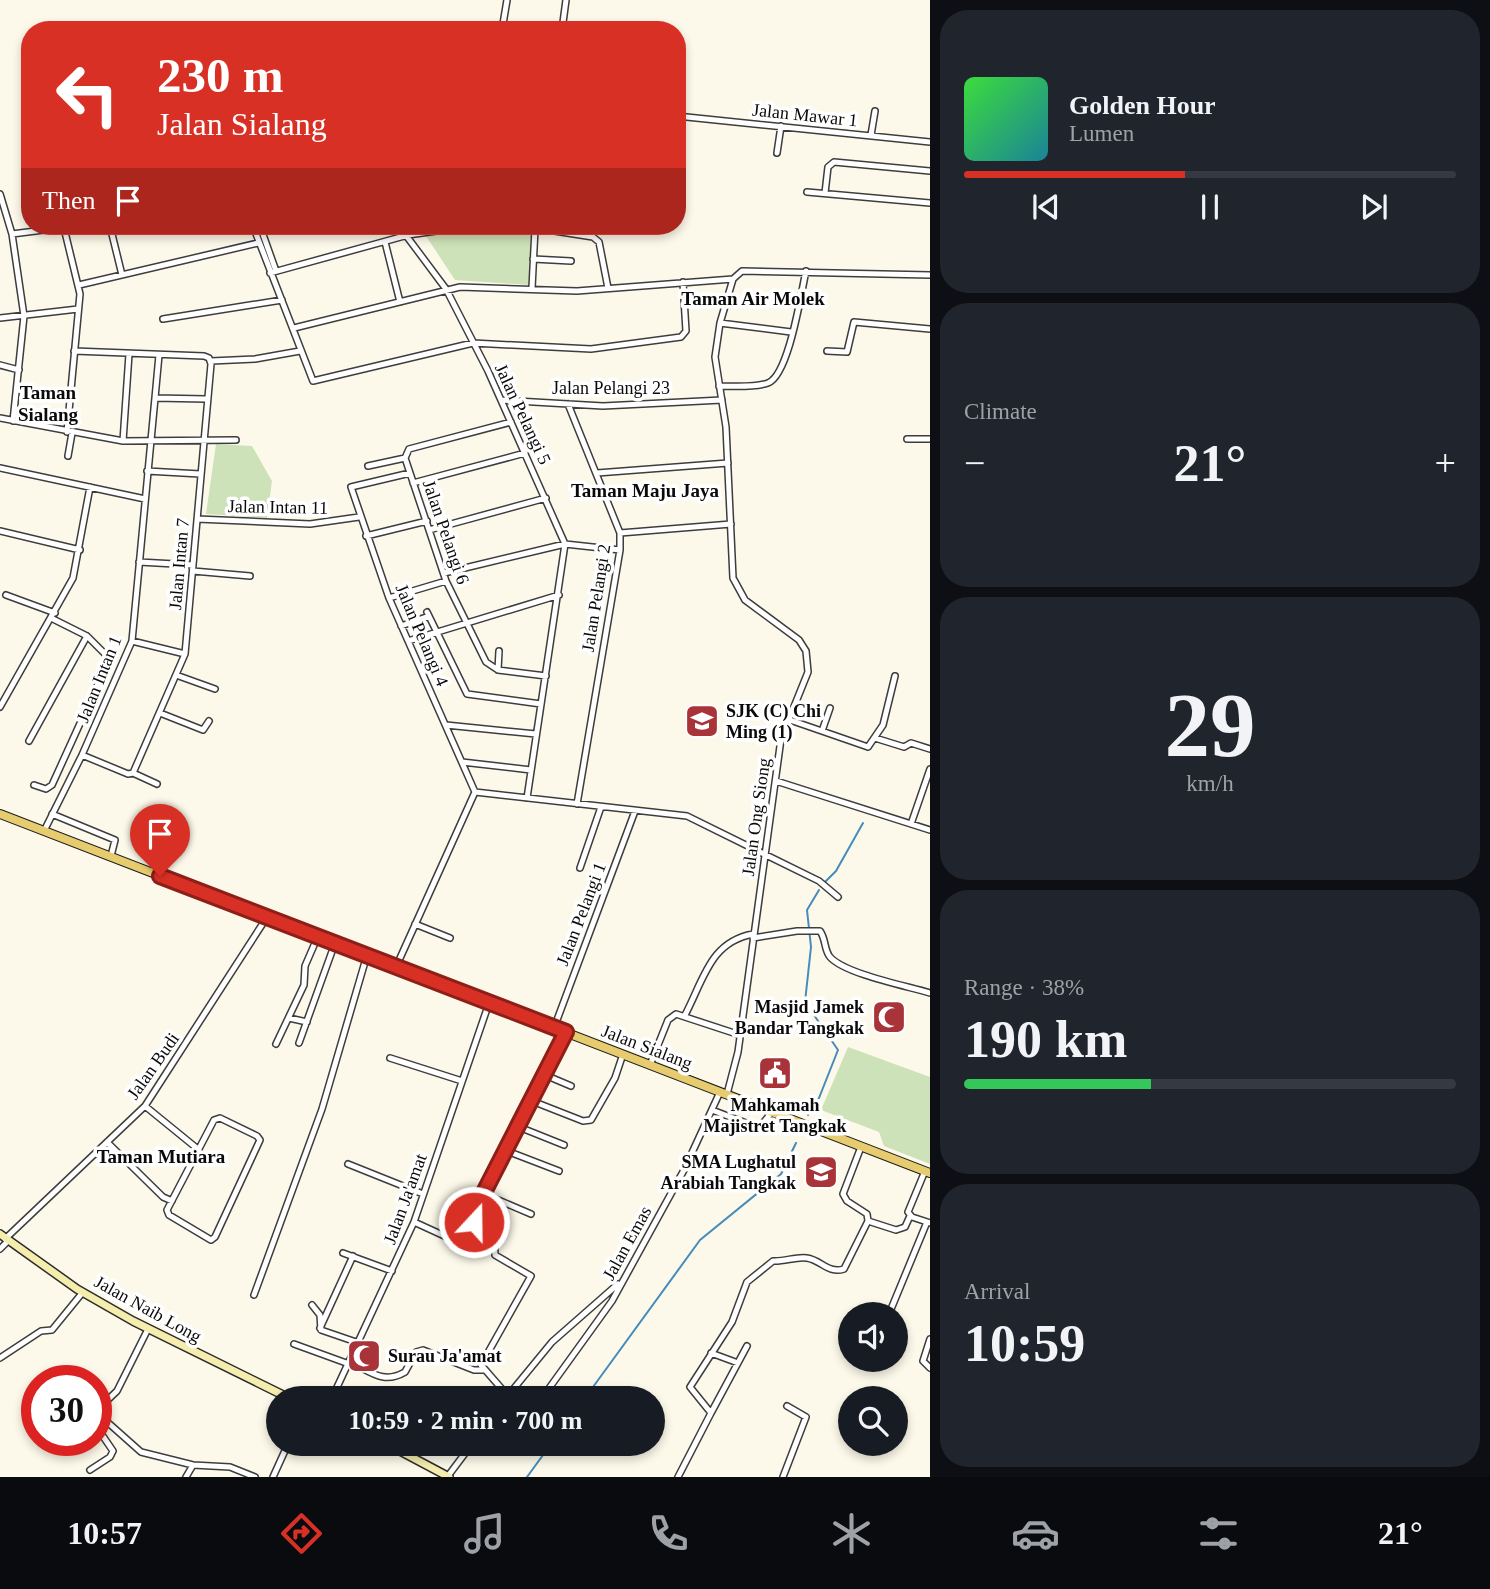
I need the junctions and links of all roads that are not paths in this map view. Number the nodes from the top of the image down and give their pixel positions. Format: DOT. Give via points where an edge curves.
graph roads {
  1 [pos="507,0"];
  2 [pos="566,0"];
  3 [pos="504,21"];
  4 [pos="563,21"];
  5 [pos="875,111"];
  6 [pos="686,117"];
  7 [pos="781,126"];
  8 [pos="871,135"];
  9 [pos="930,142"];
  10 [pos="778,153"];
  11 [pos="930,171"];
  12 [pos="807,192"];
  13 [pos="825,193"];
  14 [pos="0,194"];
  15 [pos="930,203"];
  16 [pos="0,230"];
  17 [pos="21,231"];
  18 [pos="11,232"];
  19 [pos="62,235"];
  20 [pos="112,235"];
  21 [pos="256,235"];
  22 [pos="263,235"];
  23 [pos="408,235"];
  24 [pos="535,235"];
  25 [pos="584,235"];
  26 [pos="385,242"];
  27 [pos="258,243"];
  28 [pos="533,259"];
  29 [pos="571,261"];
  30 [pos="806,271"];
  31 [pos="273,272"];
  32 [pos="122,275"];
  33 [pos="930,275"];
  34 [pos="733,279"];
  35 [pos="684,282"];
  36 [pos="79,285"];
  37 [pos="532,288"];
  38 [pos="608,288"];
  39 [pos="446,289"];
  40 [pos="282,300"];
  41 [pos="400,302"];
  42 [pos="78,309"];
  43 [pos="24,316"];
  44 [pos="0,318"];
  45 [pos="163,318"];
  46 [pos="720,323"];
  47 [pos="294,328"];
  48 [pos="930,329"];
  49 [pos="792,332"];
  50 [pos="473,343"];
  51 [pos="74,351"];
  52 [pos="300,351"];
  53 [pos="827,351"];
  54 [pos="129,354"];
  55 [pos="159,355"];
  56 [pos="211,361"];
  57 [pos="0,365"];
  58 [pos="19,370"];
  59 [pos="719,387"];
  60 [pos="155,398"];
  61 [pos="206,399"];
  62 [pos="501,400"];
  63 [pos="722,400"];
  64 [pos="568,404"];
  65 [pos="0,418"];
  66 [pos="13,421"];
  67 [pos="511,422"];
  68 [pos="69,433"];
  69 [pos="907,439"];
  70 [pos="930,439"];
  71 [pos="236,440"];
  72 [pos="123,441"];
  73 [pos="203,441"];
  74 [pos="149,443"];
  75 [pos="525,453"];
  76 [pos="68,456"];
  77 [pos="405,458"];
  78 [pos="728,463"];
  79 [pos="368,466"];
  80 [pos="0,468"];
  81 [pos="147,471"];
  82 [pos="410,473"];
  83 [pos="597,473"];
  84 [pos="200,474"];
  85 [pos="413,483"];
  86 [pos="90,487"];
  87 [pos="546,498"];
  88 [pos="145,499"];
  89 [pos="359,517"];
  90 [pos="197,519"];
  91 [pos="426,521"];
  92 [pos="731,524"];
  93 [pos="429,530"];
  94 [pos="0,532"];
  95 [pos="620,533"];
  96 [pos="366,536"];
  97 [pos="565,544"];
  98 [pos="80,550"];
  99 [pos="620,550"];
  100 [pos="139,562"];
  101 [pos="193,568"];
  102 [pos="444,573"];
  103 [pos="250,576"];
  104 [pos="446,581"];
  105 [pos="6,595"];
  106 [pos="559,595"];
  107 [pos="389,598"];
  108 [pos="54,616"];
  109 [pos="465,623"];
  110 [pos="401,626"];
  111 [pos="437,632"];
  112 [pos="87,636"];
  113 [pos="132,641"];
  114 [pos="408,641"];
  115 [pos="499,651"];
  116 [pos="185,654"];
  117 [pos="498,670"];
  118 [pos="176,675"];
  119 [pos="546,676"];
  120 [pos="895,676"];
  121 [pos="215,689"];
  122 [pos="541,704"];
  123 [pos="0,707"];
  124 [pos="830,708"];
  125 [pos="160,713"];
  126 [pos="787,719"];
  127 [pos="209,721"];
  128 [pos="446,725"];
  129 [pos="822,731"];
  130 [pos="536,734"];
  131 [pos="875,738"];
  132 [pos="29,741"];
  133 [pos="930,749"];
  134 [pos="82,755"];
  135 [pos="462,762"];
  136 [pos="930,769"];
  137 [pos="531,770"];
  138 [pos="133,772"];
  139 [pos="776,781"];
  140 [pos="157,784"];
  141 [pos="34,785"];
  142 [pos="475,792"];
  143 [pos="527,798"];
  144 [pos="577,804"];
  145 [pos="601,807"];
  146 [pos="635,810"];
  147 [pos="0,814"];
  148 [pos="52,814"];
  149 [pos="911,824"];
  150 [pos="930,830"];
  151 [pos="44,831"];
  152 [pos="764,853"];
  153 [pos="111,856"];
  154 [pos="580,868"];
  155 [pos="838,897"];
  156 [pos="267,917"];
  157 [pos="415,924"];
  158 [pos="317,936"];
  159 [pos="753,936"];
  160 [pos="450,938"];
  161 [pos="335,943"];
  162 [pos="366,955"];
  163 [pos="396,967"];
  164 [pos="930,993"];
  165 [pos="489,1003"];
  166 [pos="685,1015"];
  167 [pos="289,1018"];
  168 [pos="307,1022"];
  169 [pos="554,1028"];
  170 [pos="566,1032"];
  171 [pos="740,1035"];
  172 [pos="276,1044"];
  173 [pos="299,1044"];
  174 [pos="623,1054"];
  175 [pos="390,1058"];
  176 [pos="650,1065"];
  177 [pos="545,1075"];
  178 [pos="462,1082"];
  179 [pos="571,1086"];
  180 [pos="724,1093"];
  181 [pos="532,1101"];
  182 [pos="145,1106"];
  183 [pos="712,1110"];
  184 [pos="772,1112"];
  185 [pos="519,1127"];
  186 [pos="107,1142"];
  187 [pos="564,1145"];
  188 [pos="861,1147"];
  189 [pos="199,1150"];
  190 [pos="507,1151"];
  191 [pos="348,1164"];
  192 [pos="559,1171"];
  193 [pos="927,1172"];
  194 [pos="423,1194"];
  195 [pos="484,1194"];
  196 [pos="172,1202"];
  197 [pos="531,1214"];
  198 [pos="910,1216"];
  199 [pos="868,1221"];
  200 [pos="926,1221"];
  201 [pos="414,1222"];
  202 [pos="476,1224"];
  203 [pos="4,1238"];
  204 [pos="0,1249"];
  205 [pos="343,1252"];
  206 [pos="353,1256"];
  207 [pos="392,1271"];
  208 [pos="618,1284"];
  209 [pos="83,1292"];
  210 [pos="254,1295"];
  211 [pos="894,1302"];
  212 [pos="312,1305"];
  213 [pos="320,1328"];
  214 [pos="148,1329"];
  215 [pos="930,1339"];
  216 [pos="359,1343"];
  217 [pos="294,1344"];
  218 [pos="747,1346"];
  219 [pos="711,1353"];
  220 [pos="0,1357"];
  221 [pos="349,1363"];
  222 [pos="738,1363"];
  223 [pos="930,1368"];
  224 [pos="484,1370"];
  225 [pos="338,1386"];
  226 [pos="498,1386"];
  227 [pos="516,1386"];
  228 [pos="550,1386"];
  229 [pos="266,1387"];
  230 [pos="112,1396"];
  231 [pos="787,1406"];
  232 [pos="711,1413"];
  233 [pos="112,1426"];
  234 [pos="110,1456"];
  235 [pos="283,1456"];
  236 [pos="409,1456"];
  237 [pos="463,1456"];
  238 [pos="194,1465"];
  239 [pos="90,1470"];
  240 [pos="186,1477"];
  241 [pos="255,1477"];
  242 [pos="273,1477"];
  243 [pos="448,1477"];
  244 [pos="678,1477"];
  245 [pos="783,1477"];
  1 -- 3 [label="street"];
  2 -- 4 [label="street"];
  5 -- 8 [label="street"];
  6 -- 7 [label="street, Jalan Mawar 1"];
  7 -- 8 [label="street, Jalan Mawar 1"];
  7 -- 10 [label="street"];
  8 -- 9 [label="street, Jalan Mawar 1"];
  11 -- 13 [label="street" via="834,162 828,167"];
  12 -- 13 [label="street"];
  13 -- 15 [label="street"];
  14 -- 18 [label="street"];
  16 -- 18 [label="street"];
  17 -- 18 [label="street"];
  18 -- 43 [label="street"];
  19 -- 36 [label="street"];
  20 -- 32 [label="street"];
  21 -- 27 [label="street"];
  22 -- 31 [label="street"];
  23 -- 26 [label="street"];
  23 -- 39 [label="street, Jalan Pelangi 5"];
  24 -- 28 [label="street"];
  25 -- 38 [label="street" via="597,239"];
  26 -- 31 [label="street"];
  26 -- 41 [label="street"];
  27 -- 31 [label="street"];
  27 -- 32 [label="street"];
  28 -- 29 [label="street"];
  28 -- 37 [label="street"];
  30 -- 33 [label="street"];
  30 -- 34 [label="street" via="741,271"];
  30 -- 49 [label="street"];
  31 -- 40 [label="street"];
  32 -- 36 [label="street"];
  34 -- 35 [label="street"];
  34 -- 46 [label="street, Jalan Ong Siong"];
  35 -- 38 [label="street"];
  35 -- 50 [label="street" via="683,336 591,349"];
  36 -- 42 [label="street"];
  37 -- 38 [label="street"];
  37 -- 39 [label="street"];
  39 -- 41 [label="street"];
  39 -- 50 [label="street, Jalan Pelangi 5"];
  40 -- 45 [label="street"];
  40 -- 47 [label="street"];
  41 -- 47 [label="street"];
  42 -- 43 [label="street"];
  42 -- 51 [label="street"];
  43 -- 44 [label="street"];
  43 -- 58 [label="street"];
  46 -- 49 [label="street"];
  46 -- 59 [label="street, Jalan Ong Siong" via="715,356"];
  47 -- 52 [label="street"];
  48 -- 53 [label="street" via="854,322 848,350"];
  49 -- 59 [label="street" via="774,377 764,383"];
  50 -- 52 [label="street" via="313,381"];
  50 -- 62 [label="street, Jalan Pelangi 5"];
  51 -- 54 [label="street"];
  51 -- 68 [label="street"];
  52 -- 56 [label="street"];
  54 -- 55 [label="street"];
  54 -- 72 [label="street"];
  55 -- 56 [label="street" via="201,356"];
  55 -- 60 [label="street, Jalan Intan 1"];
  56 -- 61 [label="street, Jalan Intan 7"];
  57 -- 58 [label="street"];
  58 -- 66 [label="street"];
  59 -- 63 [label="street, Jalan Ong Siong"];
  60 -- 61 [label="street"];
  60 -- 74 [label="street, Jalan Intan 1"];
  61 -- 73 [label="street, Jalan Intan 7"];
  62 -- 64 [label="street, Jalan Pelangi 23"];
  62 -- 67 [label="street, Jalan Pelangi 5"];
  63 -- 64 [label="street, Jalan Pelangi 23"];
  63 -- 78 [label="street, Jalan Ong Siong"];
  64 -- 83 [label="street, Jalan Pelangi 2"];
  65 -- 66 [label="street"];
  66 -- 68 [label="street"];
  67 -- 75 [label="street, Jalan Pelangi 5"];
  67 -- 77 [label="street" via="409,449"];
  68 -- 72 [label="street"];
  68 -- 76 [label="street"];
  69 -- 70 [label="street"];
  71 -- 73 [label="street"];
  72 -- 74 [label="street"];
  73 -- 74 [label="street"];
  73 -- 84 [label="street, Jalan Intan 7"];
  74 -- 81 [label="street, Jalan Intan 1"];
  75 -- 85 [label="street"];
  75 -- 87 [label="street, Jalan Pelangi 5"];
  77 -- 79 [label="street"];
  77 -- 82 [label="street, Jalan Pelangi 6"];
  78 -- 83 [label="street"];
  78 -- 92 [label="street, Jalan Ong Siong"];
  80 -- 86 [label="street"];
  81 -- 84 [label="street"];
  81 -- 88 [label="street, Jalan Intan 1"];
  82 -- 85 [label="street, Jalan Pelangi 6"];
  82 -- 89 [label="street, Jalan Pelangi 4" via="351,487"];
  83 -- 95 [label="street, Jalan Pelangi 2"];
  84 -- 90 [label="street, Jalan Intan 7"];
  85 -- 91 [label="street, Jalan Pelangi 6"];
  86 -- 88 [label="street"];
  86 -- 98 [label="street"];
  87 -- 93 [label="street"];
  87 -- 97 [label="street, Jalan Pelangi 5"];
  88 -- 100 [label="street, Jalan Intan 1"];
  89 -- 90 [label="street, Jalan Intan 11" via="297,524"];
  89 -- 96 [label="street, Jalan Pelangi 4"];
  90 -- 101 [label="street, Jalan Intan 7"];
  91 -- 93 [label="street, Jalan Pelangi 6"];
  91 -- 96 [label="street"];
  92 -- 95 [label="street"];
  92 -- 126 [label="street, Jalan Ong Siong" via="732,571 740,594 790,631 806,651 807,678"];
  93 -- 102 [label="street, Jalan Pelangi 6"];
  94 -- 98 [label="street"];
  95 -- 99 [label="street, Jalan Pelangi 2"];
  96 -- 107 [label="street, Jalan Pelangi 4"];
  97 -- 99 [label="street"];
  97 -- 102 [label="street"];
  97 -- 106 [label="street, Jalan Pelangi 5"];
  98 -- 108 [label="street" via="73,578"];
  99 -- 144 [label="street, Jalan Pelangi 2"];
  100 -- 101 [label="street"];
  100 -- 113 [label="street, Jalan Intan 1"];
  101 -- 103 [label="street"];
  101 -- 116 [label="street, Jalan Intan 7"];
  102 -- 104 [label="street, Jalan Pelangi 6"];
  104 -- 107 [label="street"];
  104 -- 109 [label="street, Jalan Pelangi 6"];
  105 -- 108 [label="street"];
  106 -- 109 [label="street"];
  106 -- 119 [label="street, Jalan Pelangi 5"];
  107 -- 110 [label="street, Jalan Pelangi 4"];
  108 -- 112 [label="street"];
  108 -- 123 [label="street"];
  109 -- 111 [label="street"];
  109 -- 117 [label="street, Jalan Pelangi 6" via="486,662"];
  110 -- 111 [label="street" via="428,614"];
  110 -- 114 [label="street, Jalan Pelangi 4"];
  111 -- 114 [label="street"];
  111 -- 122 [label="street" via="469,695"];
  112 -- 132 [label="street"];
  112 -- 141 [label="street" via="108,662 52,785 46,789"];
  113 -- 116 [label="street"];
  113 -- 134 [label="street, Jalan Intan 1"];
  114 -- 128 [label="street, Jalan Pelangi 4"];
  115 -- 117 [label="street"];
  116 -- 118 [label="street, Jalan Intan 7"];
  117 -- 119 [label="street"];
  118 -- 121 [label="street"];
  118 -- 125 [label="street, Jalan Intan 7"];
  119 -- 122 [label="street, Jalan Pelangi 5"];
  120 -- 131 [label="street" via="883,725"];
  122 -- 130 [label="street, Jalan Pelangi 5"];
  124 -- 129 [label="street"];
  125 -- 127 [label="street" via="201,729"];
  125 -- 138 [label="street, Jalan Intan 7"];
  126 -- 129 [label="street"];
  126 -- 139 [label="street, Jalan Ong Siong"];
  128 -- 130 [label="street"];
  128 -- 135 [label="street, Jalan Pelangi 4"];
  129 -- 131 [label="street" via="865,747"];
  130 -- 137 [label="street, Jalan Pelangi 5"];
  131 -- 133 [label="street"];
  134 -- 138 [label="street"];
  134 -- 148 [label="street, Jalan Intan 1"];
  135 -- 137 [label="street"];
  135 -- 142 [label="street, Jalan Pelangi 4"];
  136 -- 149 [label="street"];
  137 -- 143 [label="street, Jalan Pelangi 5"];
  138 -- 140 [label="street"];
  139 -- 149 [label="street"];
  139 -- 152 [label="street, Jalan Ong Siong"];
  142 -- 143 [label="street"];
  142 -- 157 [label="street"];
  143 -- 144 [label="street"];
  144 -- 145 [label="street"];
  145 -- 146 [label="street"];
  145 -- 154 [label="street"];
  146 -- 152 [label="street" via="687,816"];
  146 -- 169 [label="street, Jalan Pelangi 1"];
  147 -- 151 [label="main road, Jalan Sialang"];
  148 -- 151 [label="street, Jalan Intan 1"];
  148 -- 153 [label="street" via="115,840"];
  149 -- 150 [label="street"];
  151 -- 153 [label="main road, Jalan Sialang"];
  152 -- 155 [label="street" via="819,881"];
  152 -- 159 [label="street, Jalan Ong Siong"];
  153 -- 156 [label="main road, Jalan Sialang"];
  156 -- 158 [label="main road, Jalan Sialang"];
  156 -- 182 [label="street, Jalan Budi"];
  157 -- 160 [label="street"];
  157 -- 163 [label="street"];
  158 -- 161 [label="main road, Jalan Sialang"];
  158 -- 167 [label="street" via="305,966 304,985"];
  159 -- 164 [label="street" via="811,930 824,935 834,960"];
  159 -- 166 [label="street" via="738,937 722,946"];
  159 -- 171 [label="street, Jalan Ong Siong"];
  161 -- 162 [label="main road, Jalan Sialang"];
  161 -- 168 [label="street"];
  162 -- 163 [label="main road, Jalan Sialang"];
  162 -- 210 [label="street" via="322,1109"];
  163 -- 165 [label="main road, Jalan Sialang"];
  165 -- 169 [label="main road, Jalan Sialang"];
  165 -- 178 [label="street, Jalan Ja'amat"];
  166 -- 171 [label="street"];
  166 -- 176 [label="street" via="670,1017"];
  167 -- 168 [label="street"];
  167 -- 172 [label="street"];
  168 -- 173 [label="street"];
  169 -- 170 [label="main road, Jalan Sialang"];
  170 -- 174 [label="main road, Jalan Sialang"];
  170 -- 177 [label="street"];
  171 -- 180 [label="street, Jalan Ong Siong"];
  174 -- 176 [label="main road, Jalan Sialang"];
  174 -- 181 [label="street" via="593,1119 584,1121"];
  175 -- 178 [label="street"];
  176 -- 180 [label="main road, Jalan Sialang"];
  177 -- 179 [label="street"];
  177 -- 181 [label="street"];
  178 -- 194 [label="street, Jalan Ja'amat"];
  180 -- 183 [label="street, Jalan Emas"];
  180 -- 184 [label="main road, Jalan Sialang"];
  181 -- 185 [label="street"];
  182 -- 186 [label="street, Jalan Budi"];
  182 -- 189 [label="street"];
  183 -- 184 [label="street" via="759,1128"];
  183 -- 208 [label="street, Jalan Emas" via="684,1170"];
  184 -- 188 [label="main road, Jalan Sialang"];
  185 -- 187 [label="street"];
  185 -- 190 [label="street"];
  186 -- 196 [label="street"];
  186 -- 203 [label="street, Jalan Budi"];
  188 -- 193 [label="main road, Jalan Sialang"];
  188 -- 199 [label="street" via="844,1194 867,1214"];
  189 -- 196 [label="street"];
  189 -- 196 [label="street" via="216,1118 260,1140 215,1237 209,1239 167,1213"];
  190 -- 192 [label="street"];
  190 -- 195 [label="street"];
  191 -- 194 [label="street"];
  193 -- 198 [label="street"];
  194 -- 201 [label="street, Jalan Ja'amat"];
  195 -- 197 [label="street"];
  195 -- 202 [label="street" via="474,1215"];
  198 -- 199 [label="street" via="898,1230"];
  198 -- 200 [label="street"];
  199 -- 219 [label="street" via="841,1270 830,1270 807,1258 773,1261 763,1267 747,1282 732,1322"];
  200 -- 211 [label="street"];
  201 -- 202 [label="street" via="460,1243"];
  201 -- 207 [label="street, Jalan Ja'amat"];
  202 -- 224 [label="street" via="494,1233 495,1255 531,1276 482,1359"];
  203 -- 204 [label="street, Jalan Budi"];
  203 -- 209 [label="main road, Jalan Naib Long"];
  205 -- 206 [label="street"];
  206 -- 207 [label="street"];
  206 -- 213 [label="street"];
  207 -- 216 [label="street, Jalan Ja'amat"];
  208 -- 227 [label="street" via="552,1342"];
  208 -- 228 [label="street, Jalan Emas" via="612,1301"];
  209 -- 214 [label="main road, Jalan Naib Long"];
  209 -- 220 [label="street" via="52,1330 41,1331"];
  212 -- 213 [label="street" via="320,1315"];
  213 -- 216 [label="street"];
  214 -- 229 [label="main road, Jalan Naib Long"];
  214 -- 230 [label="street"];
  215 -- 223 [label="street" via="923,1361"];
  216 -- 221 [label="street, Jalan Ja'amat"];
  217 -- 221 [label="street"];
  218 -- 222 [label="street"];
  219 -- 222 [label="street"];
  219 -- 232 [label="street" via="690,1387"];
  221 -- 224 [label="street" via="389,1378 405,1372 416,1352 423,1350"];
  221 -- 225 [label="street, Jalan Ja'amat"];
  222 -- 232 [label="street"];
  224 -- 226 [label="street"];
  231 -- 245 [label="street" via="806,1417"];
  232 -- 244 [label="street"];
  233 -- 238 [label="street" via="141,1452"];
  234 -- 239 [label="street"];
  235 -- 242 [label="street"];
  236 -- 243 [label="main road"];
  237 -- 243 [label="street"];
  238 -- 240 [label="street"];
  238 -- 241 [label="street" via="230,1467"];
}
